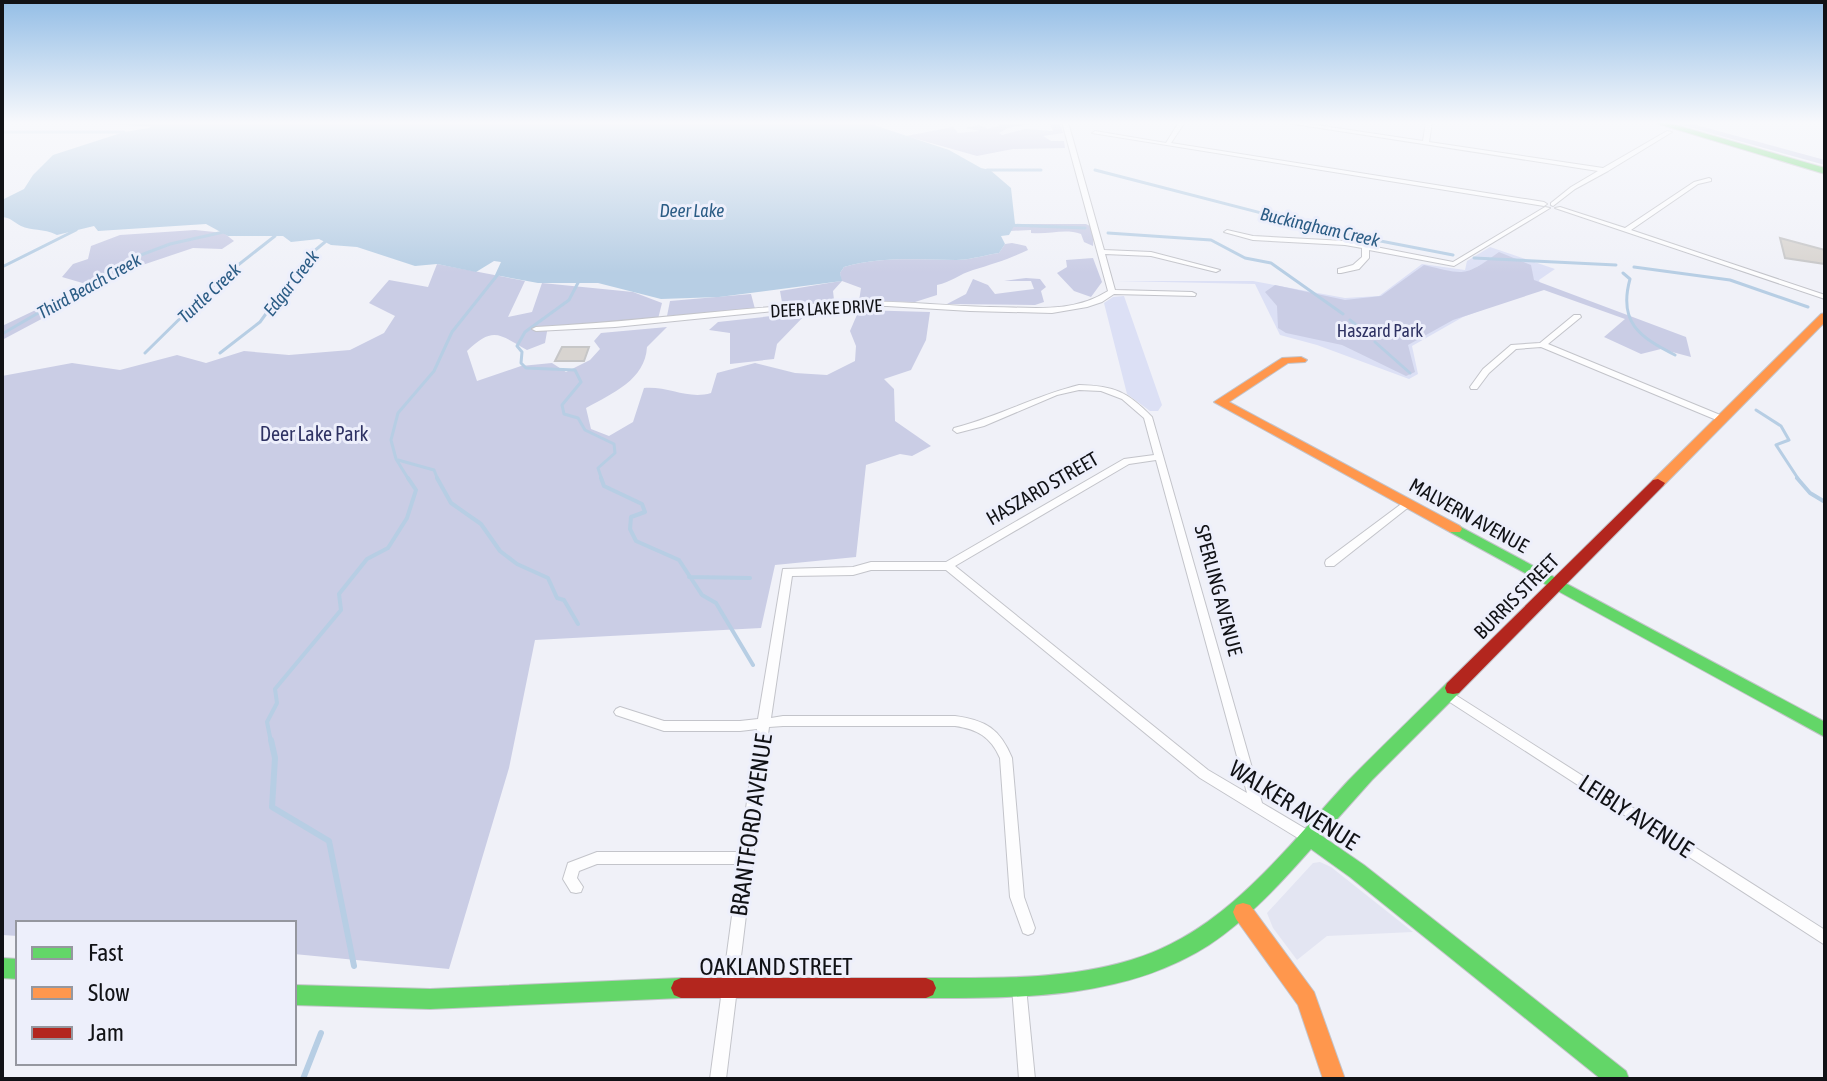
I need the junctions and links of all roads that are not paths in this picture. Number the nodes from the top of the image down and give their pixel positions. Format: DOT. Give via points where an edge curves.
graph roads {
  1 [pos="1080,172"];
  2 [pos="1344,172"];
  3 [pos="1602,172"];
  4 [pos="1709,180"];
  5 [pos="1551,206"];
  6 [pos="1626,230"];
  7 [pos="1227,232"];
  8 [pos="1365,246"];
  9 [pos="1103,252"];
  10 [pos="1216,270"];
  11 [pos="1341,271"];
  12 [pos="1112,292"];
  13 [pos="1192,294"];
  14 [pos="1825,297"];
  15 [pos="1825,316"];
  16 [pos="1577,317"];
  17 [pos="536,329"];
  18 [pos="1542,345"];
  19 [pos="1301,360"];
  20 [pos="1474,387"];
  21 [pos="1722,419"];
  22 [pos="957,430"];
  23 [pos="1160,457"];
  24 [pos="1407,504"];
  25 [pos="1330,563"];
  26 [pos="948,566"];
  27 [pos="1556,584"];
  28 [pos="1446,694"];
  29 [pos="620,712"];
  30 [pos="764,724"];
  31 [pos="1825,730"];
  32 [pos="1257,807"];
  33 [pos="1311,839"];
  34 [pos="746,858"];
  35 [pos="576,887"];
  36 [pos="1243,912"];
  37 [pos="1028,928"];
  38 [pos="1825,938"];
  39 [pos="1019,987"];
  40 [pos="729,988"];
  41 [pos="296,995"];
  42 [pos="718,1079"];
  43 [pos="1027,1079"];
  44 [pos="1334,1079"];
  45 [pos="1618,1079"];
  1 -- 9 [label="street"];
  2 -- 5 [label="street"];
  3 -- 5 [label="street"];
  4 -- 6 [label="street" via="1696,183"];
  5 -- 6 [label="street"];
  5 -- 8 [label="street" via="1454,264"];
  6 -- 14 [label="street"];
  7 -- 8 [label="street"];
  8 -- 11 [label="street" via="1366,258"];
  9 -- 10 [label="street" via="1151,254"];
  9 -- 12 [label="street"];
  12 -- 13 [label="street"];
  12 -- 17 [label="street, DEER LAKE DRIVE" via="1099,302 1070,308 975,310 855,303 648,324"];
  15 -- 21 [label="street, BURRIS STREET"];
  16 -- 18 [label="street"];
  18 -- 20 [label="street" via="1514,347"];
  18 -- 21 [label="street"];
  19 -- 24 [label="street, MALVERN AVENUE" via="1286,360 1220,402"];
  21 -- 27 [label="street, BURRIS STREET"];
  22 -- 23 [label="street, SPERLING AVENUE" via="979,426 1060,390 1093,388 1123,397 1148,417"];
  23 -- 26 [label="street, HASZARD STREET" via="1127,461"];
  23 -- 32 [label="street, SPERLING AVENUE"];
  24 -- 25 [label="street"];
  24 -- 27 [label="street, MALVERN AVENUE"];
  26 -- 30 [label="street, BRANTFORD AVENUE" via="787,572"];
  26 -- 32 [label="street, WALKER AVENUE" via="1204,774"];
  27 -- 28 [label="street, BURRIS STREET"];
  27 -- 31 [label="street, MALVERN AVENUE"];
  28 -- 33 [label="street, BURRIS STREET"];
  28 -- 38 [label="street, LEIBLY AVENUE"];
  29 -- 30 [label="street" via="664,726"];
  30 -- 34 [label="street, BRANTFORD AVENUE"];
  30 -- 37 [label="street" via="968,722 991,732 1006,758 1017,897"];
  32 -- 33 [label="street, WALKER AVENUE"];
  33 -- 36 [label="street, BURRIS STREET"];
  33 -- 45 [label="street, WALKER AVENUE"];
  34 -- 35 [label="street" via="597,858 573,867 570,879"];
  34 -- 40 [label="street, BRANTFORD AVENUE"];
  36 -- 39 [label="street, OAKLAND STREET" via="1214,933 1158,960 1110,974"];
  36 -- 44 [label="street" via="1307,999"];
  39 -- 40 [label="street, OAKLAND STREET"];
  39 -- 43 [label="street"];
  40 -- 41 [label="street, OAKLAND STREET" via="438,999"];
  40 -- 42 [label="street, BRANTFORD AVENUE"];
}
